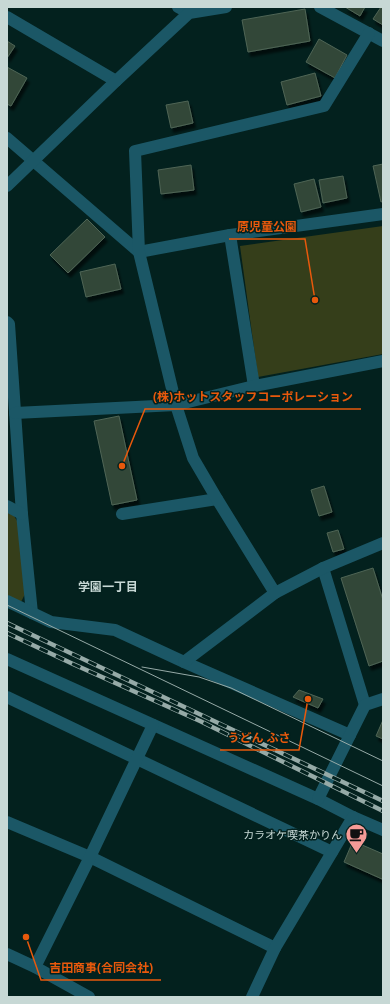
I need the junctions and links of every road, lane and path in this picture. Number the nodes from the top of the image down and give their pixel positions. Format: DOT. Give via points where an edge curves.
graph roads {
  1 [pos="226,7"];
  2 [pos="320,7"];
  3 [pos="183,10"];
  4 [pos="7,17"];
  5 [pos="369,34"];
  6 [pos="383,41"];
  7 [pos="116,81"];
  8 [pos="7,138"];
  9 [pos="33,160"];
  10 [pos="7,186"];
  11 [pos="383,214"];
  12 [pos="230,235"];
  13 [pos="139,252"];
  14 [pos="7,322"];
  15 [pos="383,361"];
  16 [pos="254,386"];
  17 [pos="176,405"];
  18 [pos="15,413"];
  19 [pos="217,499"];
  20 [pos="7,506"];
  21 [pos="22,514"];
  22 [pos="122,514"];
  23 [pos="383,543"];
  24 [pos="323,568"];
  25 [pos="275,592"];
  26 [pos="7,601"];
  27 [pos="32,613"];
  28 [pos="7,659"];
  29 [pos="184,662"];
  30 [pos="7,698"];
  31 [pos="383,699"];
  32 [pos="365,705"];
  33 [pos="153,725"];
  34 [pos="350,735"];
  35 [pos="137,759"];
  36 [pos="318,799"];
  37 [pos="353,817"];
  38 [pos="7,822"];
  39 [pos="383,830"];
  40 [pos="332,852"];
  41 [pos="90,857"];
  42 [pos="275,948"];
  43 [pos="7,954"];
  44 [pos="35,968"];
  45 [pos="89,997"];
  46 [pos="252,997"];
  1 -- 3 [label="street"];
  2 -- 5 [label="street"];
  3 -- 7 [label="street"];
  4 -- 7 [label="street"];
  5 -- 6 [label="street"];
  5 -- 13 [label="street" via="324,106 135,151"];
  7 -- 9 [label="street"];
  8 -- 9 [label="street"];
  9 -- 10 [label="street"];
  9 -- 13 [label="street"];
  11 -- 12 [label="street"];
  12 -- 13 [label="street"];
  12 -- 16 [label="street"];
  13 -- 17 [label="street"];
  14 -- 18 [label="street"];
  15 -- 16 [label="street"];
  16 -- 17 [label="street"];
  17 -- 18 [label="street"];
  17 -- 19 [label="street" via="193,458"];
  18 -- 21 [label="street"];
  19 -- 22 [label="street"];
  19 -- 25 [label="street"];
  20 -- 21 [label="street"];
  21 -- 27 [label="street"];
  23 -- 24 [label="street"];
  24 -- 25 [label="street"];
  24 -- 32 [label="street"];
  25 -- 29 [label="street"];
  26 -- 27 [label="street"];
  27 -- 29 [label="street" via="52,622 114,630"];
  28 -- 33 [label="street"];
  29 -- 34 [label="street"];
  30 -- 35 [label="street"];
  31 -- 32 [label="street"];
  32 -- 34 [label="street"];
  33 -- 35 [label="street"];
  33 -- 36 [label="street"];
  34 -- 36 [label="street"];
  35 -- 40 [label="street"];
  35 -- 41 [label="street"];
  36 -- 37 [label="street"];
  37 -- 39 [label="street"];
  37 -- 40 [label="street"];
  38 -- 41 [label="street"];
  40 -- 42 [label="street"];
  41 -- 42 [label="street"];
  41 -- 44 [label="street"];
  42 -- 46 [label="street"];
  43 -- 44 [label="street"];
  44 -- 45 [label="street"];
}
